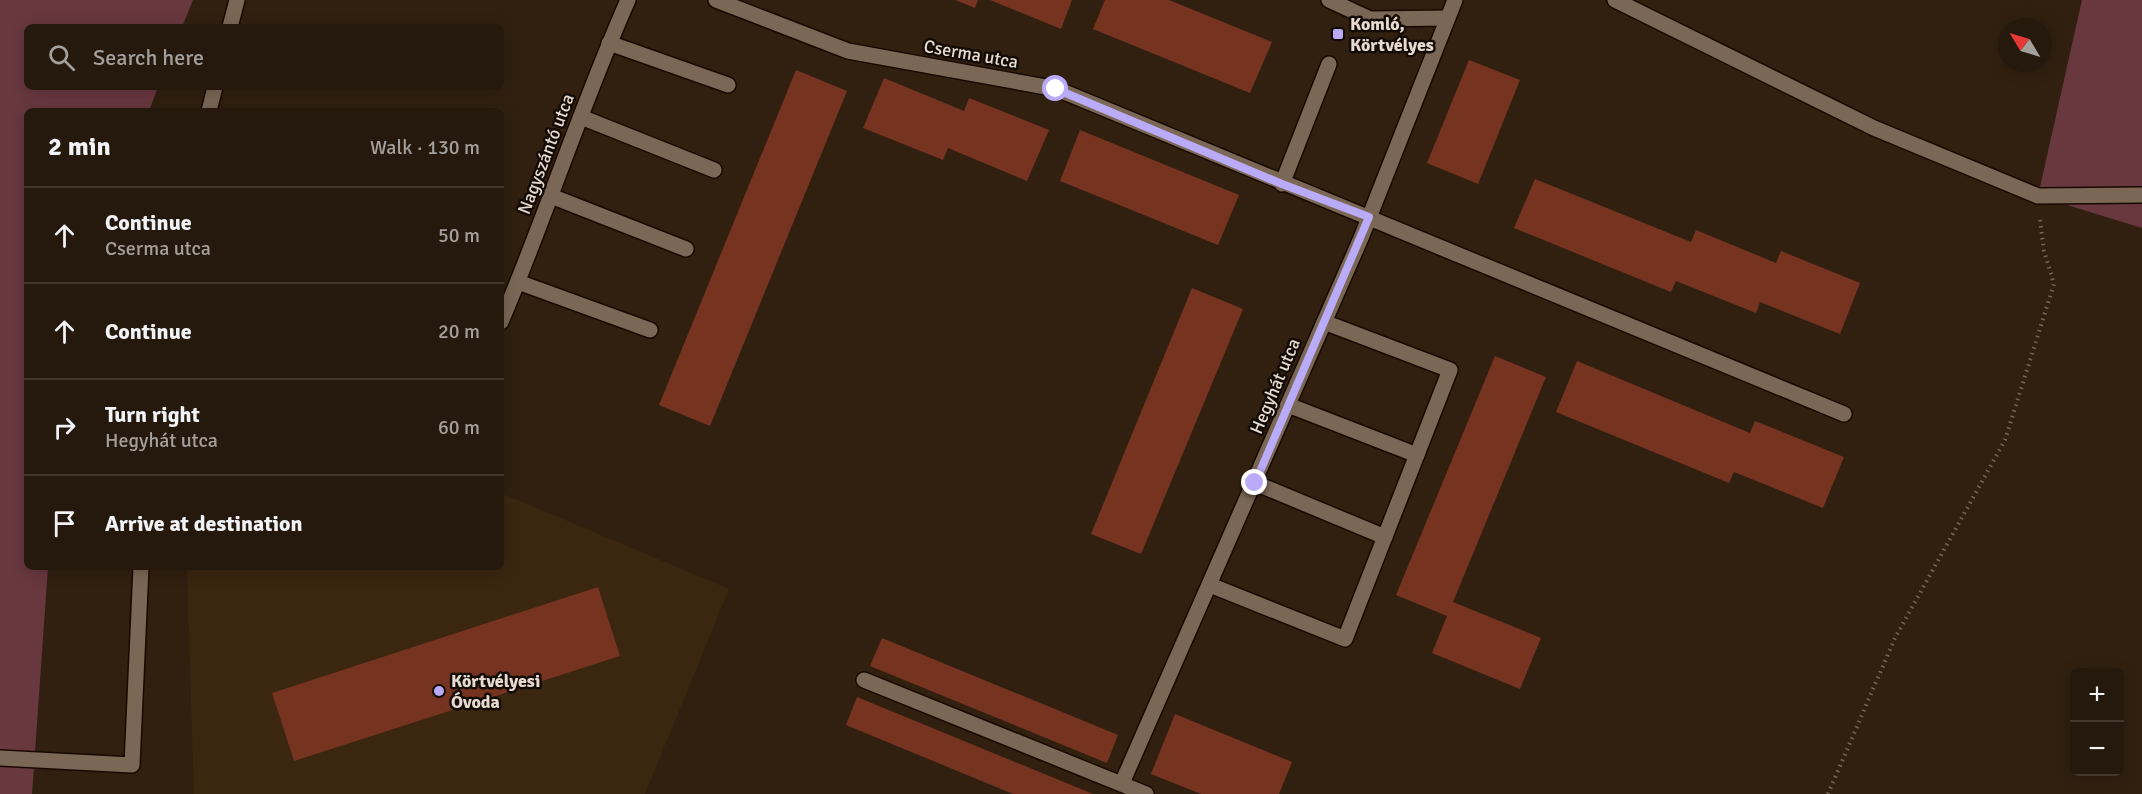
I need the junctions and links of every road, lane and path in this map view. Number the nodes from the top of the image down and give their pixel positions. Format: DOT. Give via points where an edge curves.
graph roads {
  1 [pos="237,0"];
  2 [pos="628,0"];
  3 [pos="716,0"];
  4 [pos="1329,0"];
  5 [pos="1455,0"];
  6 [pos="1615,0"];
  7 [pos="1447,18"];
  8 [pos="231,24"];
  9 [pos="609,43"];
  10 [pos="1329,64"];
  11 [pos="728,85"];
  12 [pos="214,90"];
  13 [pos="210,108"];
  14 [pos="581,117"];
  15 [pos="714,170"];
  16 [pos="1282,184"];
  17 [pos="2142,195"];
  18 [pos="551,196"];
  19 [pos="2038,196"];
  20 [pos="1369,217"];
  21 [pos="686,249"];
  22 [pos="518,282"];
  23 [pos="504,315"];
  24 [pos="1324,322"];
  25 [pos="650,330"];
  26 [pos="1288,405"];
  27 [pos="1844,414"];
  28 [pos="1417,455"];
  29 [pos="1255,483"];
  30 [pos="1385,537"];
  31 [pos="141,570"];
  32 [pos="1210,585"];
  33 [pos="864,680"];
  34 [pos="0,758"];
  35 [pos="1122,783"];
  36 [pos="1146,794"];
  37 [pos="1828,794"];
  1 -- 8 [label="street"];
  2 -- 9 [label="street, Nagyszántó utca"];
  3 -- 16 [label="street, Cserma utca" via="848,51 1056,89"];
  4 -- 7 [label="street" via="1370,19"];
  5 -- 7 [label="street, Hegyhát utca"];
  6 -- 19 [label="street" via="1874,128"];
  7 -- 20 [label="street, Hegyhát utca"];
  9 -- 11 [label="street"];
  9 -- 14 [label="street, Nagyszántó utca"];
  10 -- 16 [label="street"];
  12 -- 13 [label="street"];
  14 -- 15 [label="street"];
  14 -- 18 [label="street, Nagyszántó utca"];
  16 -- 20 [label="street, Cserma utca"];
  17 -- 19 [label="street"];
  18 -- 21 [label="street"];
  18 -- 22 [label="street, Nagyszántó utca"];
  19 -- 37 [label="path" via="2044,251 2054,284 2005,440 1895,638"];
  20 -- 24 [label="street, Hegyhát utca"];
  20 -- 27 [label="street, Cserma utca"];
  22 -- 23 [label="street, Nagyszántó utca"];
  22 -- 25 [label="street"];
  24 -- 26 [label="street, Hegyhát utca"];
  24 -- 28 [label="street" via="1450,370"];
  26 -- 28 [label="street"];
  26 -- 29 [label="street, Hegyhát utca"];
  28 -- 30 [label="street"];
  29 -- 30 [label="street"];
  29 -- 32 [label="street, Hegyhát utca"];
  30 -- 32 [label="street" via="1345,639"];
  31 -- 34 [label="street" via="132,765"];
  32 -- 35 [label="street, Hegyhát utca"];
  33 -- 35 [label="street"];
  35 -- 36 [label="street"];
}
